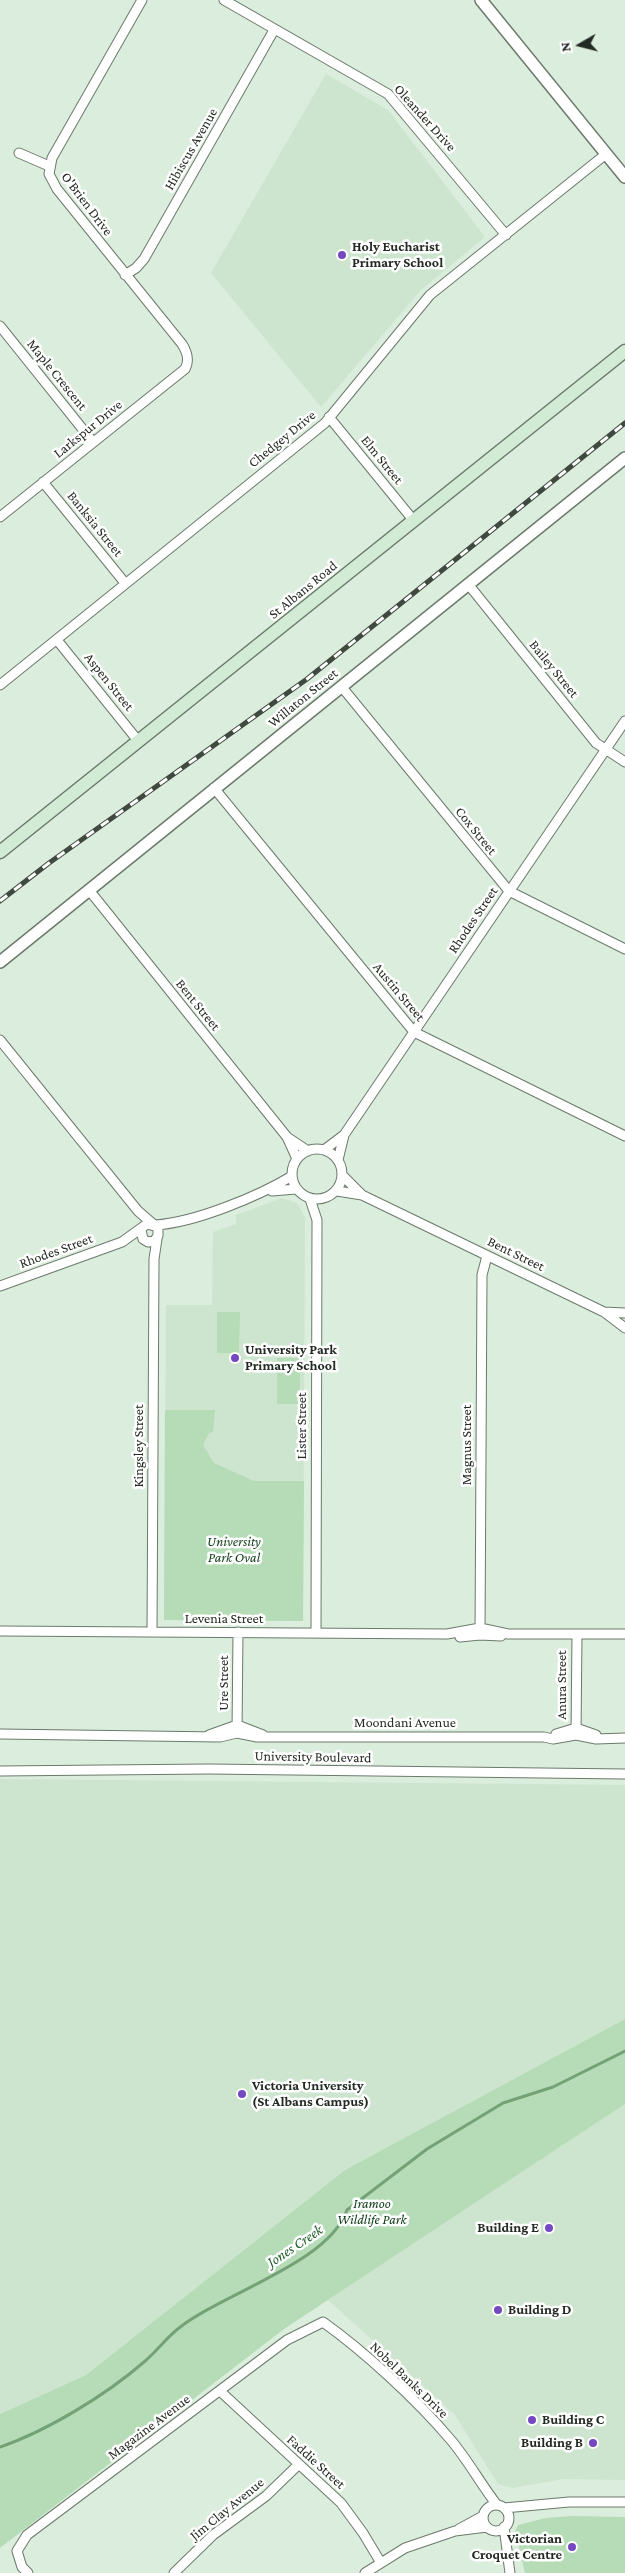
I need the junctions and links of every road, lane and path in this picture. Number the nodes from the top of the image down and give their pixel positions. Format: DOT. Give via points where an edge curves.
graph roads {
  1 [pos="142,0"];
  2 [pos="224,0"];
  3 [pos="481,0"];
  4 [pos="274,30"];
  5 [pos="19,153"];
  6 [pos="606,154"];
  7 [pos="49,166"];
  8 [pos="625,177"];
  9 [pos="506,235"];
  10 [pos="125,275"];
  11 [pos="0,326"];
  12 [pos="625,350"];
  13 [pos="188,359"];
  14 [pos="329,417"];
  15 [pos="93,442"];
  16 [pos="625,458"];
  17 [pos="43,482"];
  18 [pos="0,517"];
  19 [pos="414,521"];
  20 [pos="125,583"];
  21 [pos="468,584"];
  22 [pos="56,640"];
  23 [pos="0,685"];
  24 [pos="341,686"];
  25 [pos="625,722"];
  26 [pos="139,742"];
  27 [pos="606,752"];
  28 [pos="625,762"];
  29 [pos="214,788"];
  30 [pos="0,852"];
  31 [pos="89,890"];
  32 [pos="508,891"];
  33 [pos="625,949"];
  34 [pos="0,962"];
  35 [pos="414,1032"];
  36 [pos="0,1040"];
  37 [pos="344,1135"];
  38 [pos="625,1136"];
  39 [pos="287,1137"];
  40 [pos="324,1150"];
  41 [pos="308,1151"];
  42 [pos="297,1159"];
  43 [pos="338,1160"];
  44 [pos="292,1176"];
  45 [pos="342,1176"];
  46 [pos="296,1189"];
  47 [pos="269,1191"];
  48 [pos="337,1191"];
  49 [pos="362,1195"];
  50 [pos="310,1199"];
  51 [pos="324,1199"];
  52 [pos="138,1211"];
  53 [pos="317,1220"];
  54 [pos="177,1223"];
  55 [pos="154,1225"];
  56 [pos="149,1236"];
  57 [pos="487,1256"];
  58 [pos="0,1286"];
  59 [pos="604,1312"];
  60 [pos="625,1313"];
  61 [pos="625,1328"];
  62 [pos="0,1631"];
  63 [pos="480,1631"];
  64 [pos="152,1632"];
  65 [pos="238,1632"];
  66 [pos="316,1632"];
  67 [pos="577,1634"];
  68 [pos="625,1634"];
  69 [pos="237,1730"];
  70 [pos="576,1732"];
  71 [pos="0,1734"];
  72 [pos="625,1738"];
  73 [pos="0,1772"];
  74 [pos="625,1774"];
  75 [pos="303,2331"];
  76 [pos="220,2391"];
  77 [pos="298,2465"];
  78 [pos="480,2483"];
  79 [pos="625,2502"];
  80 [pos="500,2506"];
  81 [pos="528,2507"];
  82 [pos="484,2512"];
  83 [pos="506,2524"];
  84 [pos="490,2529"];
  85 [pos="455,2531"];
  86 [pos="507,2556"];
  87 [pos="381,2563"];
  88 [pos="28,2573"];
  89 [pos="174,2573"];
  90 [pos="365,2573"];
  91 [pos="510,2573"];
  1 -- 7 [label="street, O'Brien Drive"];
  2 -- 4 [label="street, Oleander Drive"];
  3 -- 6 [label="street"];
  4 -- 9 [label="street, Oleander Drive" via="388,94"];
  4 -- 10 [label="street, Hibiscus Avenue" via="144,259"];
  5 -- 7 [label="street"];
  6 -- 8 [label="street"];
  6 -- 9 [label="street, Chedgey Drive"];
  7 -- 10 [label="street, O'Brien Drive" via="52,183"];
  9 -- 14 [label="street, Chedgey Drive" via="430,295"];
  10 -- 13 [label="street, O'Brien Drive" via="182,344"];
  11 -- 15 [label="street, Maple Crescent"];
  12 -- 19 [label="main road, St Albans Road"];
  13 -- 15 [label="street, Larkspur Drive" via="185,369"];
  14 -- 19 [label="street, Elm Street"];
  14 -- 20 [label="street, Chedgey Drive"];
  15 -- 17 [label="street, Larkspur Drive"];
  16 -- 21 [label="street, Willaton Street"];
  17 -- 18 [label="street, Larkspur Drive"];
  17 -- 20 [label="street, Banksia Street"];
  19 -- 26 [label="main road, St Albans Road"];
  20 -- 22 [label="street, Chedgey Drive"];
  21 -- 24 [label="street, Willaton Street"];
  21 -- 27 [label="street, Bailey Street"];
  22 -- 23 [label="street, Chedgey Drive"];
  22 -- 26 [label="street, Aspen Street"];
  24 -- 29 [label="street, Willaton Street"];
  24 -- 32 [label="street, Cox Street"];
  25 -- 27 [label="street, Rhodes Street"];
  26 -- 30 [label="main road, St Albans Road"];
  27 -- 28 [label="street, Bailey Street"];
  27 -- 32 [label="street, Rhodes Street"];
  29 -- 31 [label="street, Willaton Street"];
  29 -- 35 [label="street, Austin Street"];
  31 -- 34 [label="street, Willaton Street"];
  31 -- 39 [label="street, Bent Street"];
  32 -- 33 [label="street, Cox Street"];
  32 -- 35 [label="street, Rhodes Street"];
  35 -- 37 [label="street, Rhodes Street"];
  35 -- 38 [label="street, Austin Street"];
  36 -- 52 [label="street, Kingsley Street"];
  37 -- 40 [label="street, Rhodes Street"];
  37 -- 43 [label="street, Rhodes Street"];
  39 -- 41 [label="street, Bent Street"];
  39 -- 42 [label="street, Bent Street"];
  40 -- 41 [label="street"];
  40 -- 43 [label="street"];
  41 -- 42 [label="street"];
  42 -- 44 [label="street"];
  43 -- 45 [label="street"];
  44 -- 46 [label="street"];
  44 -- 47 [label="street, Rhodes Street"];
  45 -- 48 [label="street"];
  45 -- 49 [label="street, Bent Street"];
  46 -- 47 [label="street, Rhodes Street"];
  46 -- 50 [label="street"];
  47 -- 54 [label="street, Rhodes Street"];
  48 -- 49 [label="street, Bent Street"];
  48 -- 51 [label="street"];
  49 -- 57 [label="street, Bent Street"];
  50 -- 51 [label="street"];
  50 -- 53 [label="street, Lister Street"];
  51 -- 53 [label="street, Lister Street"];
  52 -- 55 [label="street, Kingsley Street"];
  52 -- 56 [label="street, Kingsley Street"];
  53 -- 66 [label="street, Lister Street"];
  54 -- 55 [label="street, Rhodes Street"];
  54 -- 56 [label="street, Rhodes Street"];
  55 -- 56 [label="street, Rhodes Street"];
  55 -- 56 [label="street" via="159,1230"];
  56 -- 58 [label="street, Rhodes Street" via="122,1242"];
  56 -- 64 [label="street, Kingsley Street" via="154,1259"];
  57 -- 59 [label="street, Bent Street"];
  57 -- 63 [label="street, Magnus Street" via="482,1275"];
  59 -- 60 [label="street, Bent Street"];
  59 -- 61 [label="street, Bent Street"];
  62 -- 64 [label="street, Levenia Street"];
  63 -- 66 [label="street, Levenia Street" via="459,1637 447,1634"];
  63 -- 67 [label="street, Levenia Street" via="496,1637 508,1634"];
  64 -- 65 [label="street, Levenia Street"];
  65 -- 66 [label="street, Levenia Street"];
  65 -- 69 [label="street, Ure Street"];
  67 -- 68 [label="street, Levenia Street"];
  67 -- 70 [label="street, Anura Street"];
  69 -- 70 [label="street, Moondani Avenue" via="250,1736 544,1737 560,1740"];
  69 -- 71 [label="street, Moondani Avenue" via="220,1738"];
  70 -- 72 [label="street, Moondani Avenue" via="596,1739"];
  73 -- 74 [label="street, University Boulevard" via="209,1769"];
  75 -- 76 [label="street, Magazine Avenue"];
  75 -- 78 [label="street, Nobel Banks Drive" via="323,2322 343,2337 429,2416 462,2454"];
  76 -- 77 [label="street, Faddie Street"];
  76 -- 88 [label="street, Magazine Avenue" via="27,2535 17,2551"];
  77 -- 87 [label="street, Faddie Street" via="341,2503"];
  77 -- 89 [label="street, Jim Clay Avenue" via="266,2496 213,2535"];
  78 -- 80 [label="street, Nobel Banks Drive"];
  78 -- 82 [label="street, Nobel Banks Drive"];
  79 -- 81 [label="street" via="569,2502"];
  80 -- 81 [label="street"];
  80 -- 82 [label="street"];
  80 -- 83 [label="street, Nobel Banks Drive"];
  81 -- 83 [label="street"];
  82 -- 84 [label="street, Nobel Banks Drive"];
  82 -- 85 [label="street"];
  83 -- 84 [label="street"];
  83 -- 86 [label="street"];
  84 -- 85 [label="street"];
  84 -- 86 [label="street"];
  85 -- 87 [label="street" via="405,2548"];
  86 -- 91 [label="street"];
  87 -- 90 [label="street"];
}
